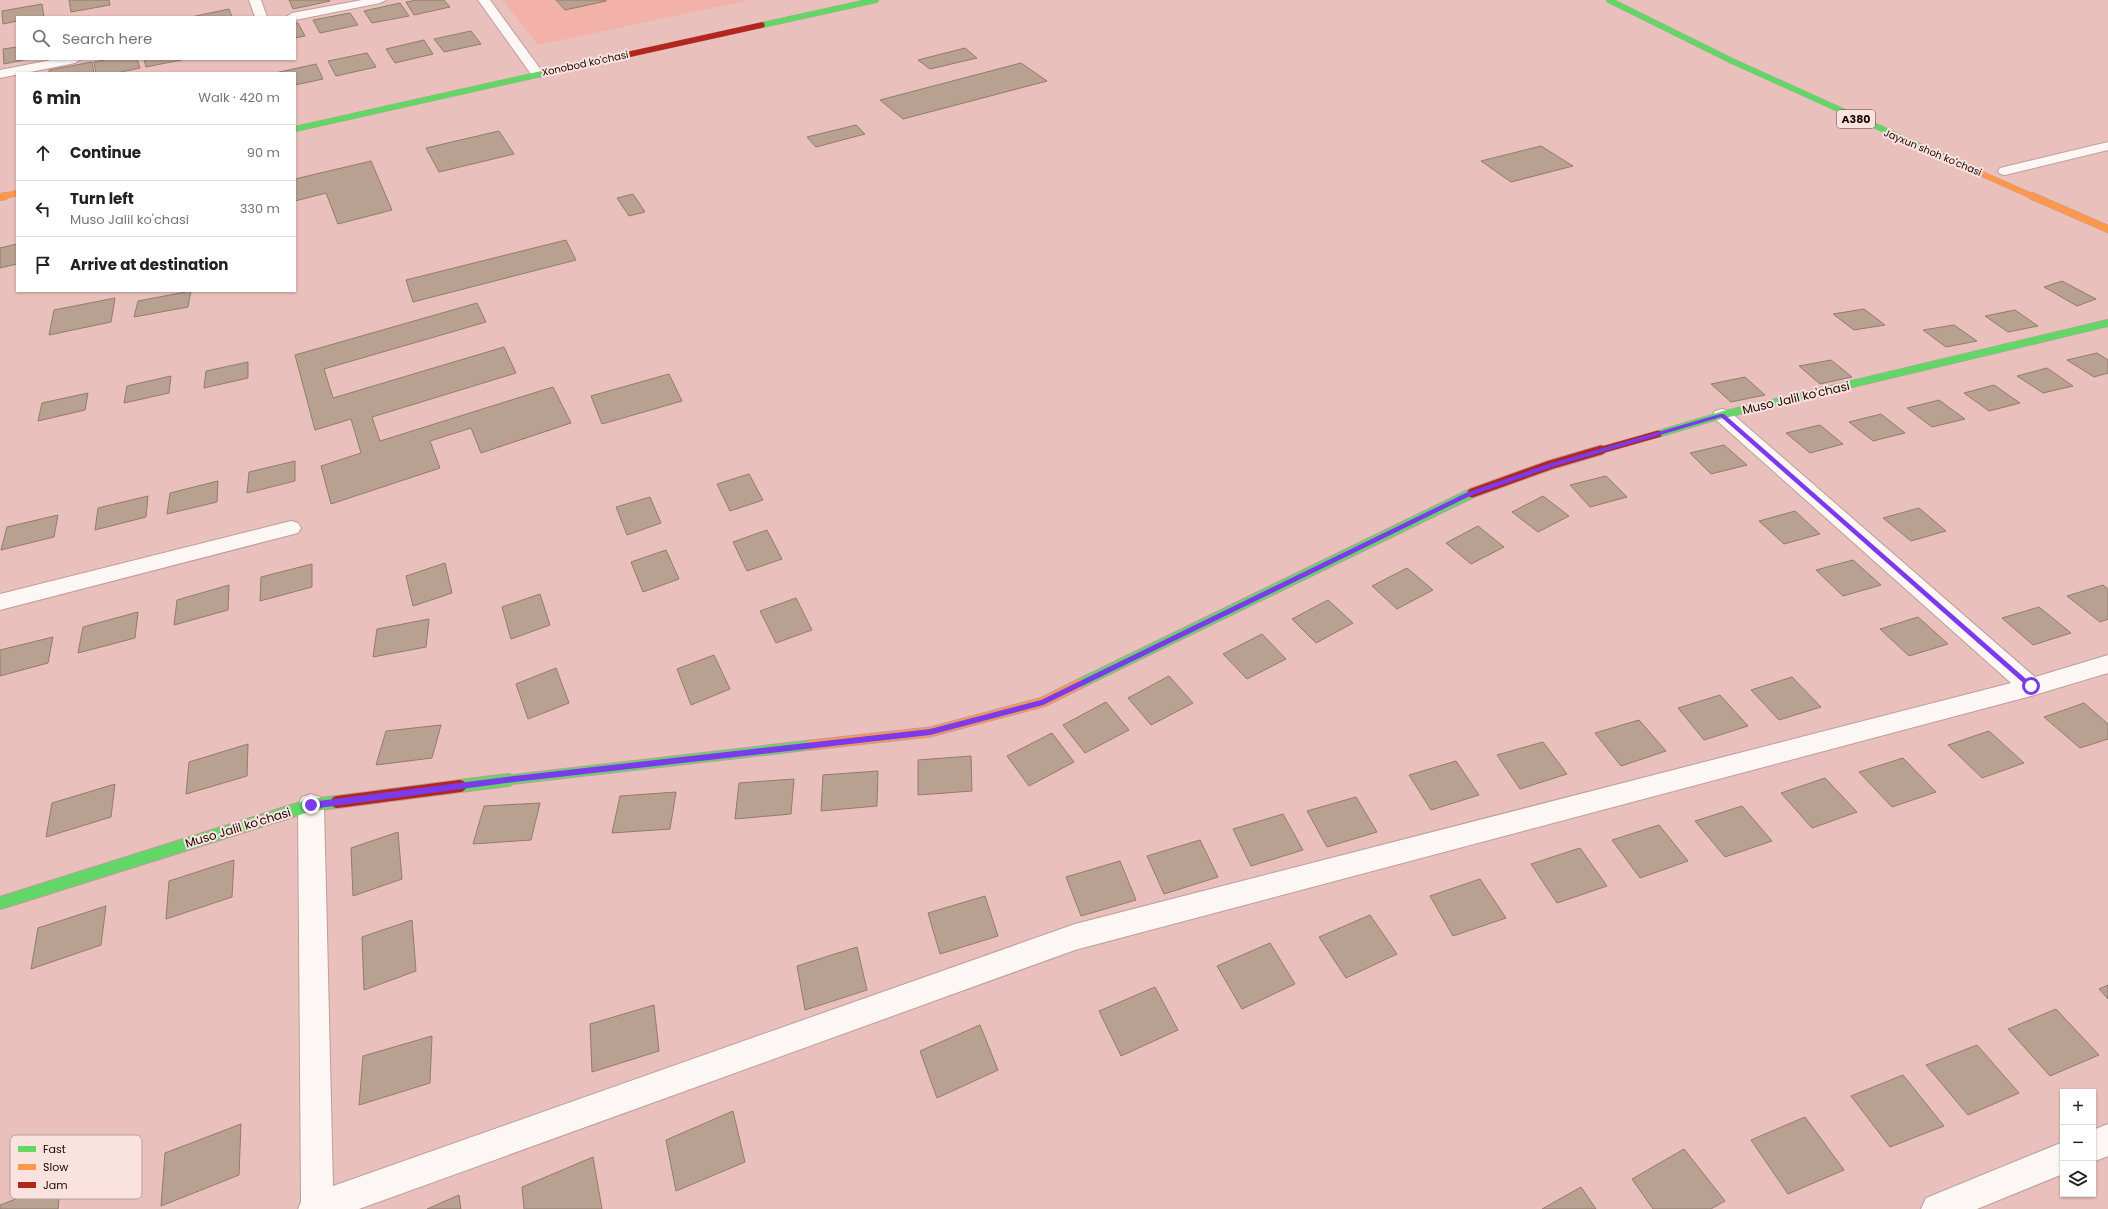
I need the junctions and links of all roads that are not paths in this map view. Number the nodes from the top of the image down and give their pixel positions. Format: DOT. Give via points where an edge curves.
graph roads {
  1 [pos="255,0"];
  2 [pos="380,0"];
  3 [pos="484,0"];
  4 [pos="876,0"];
  5 [pos="1609,0"];
  6 [pos="261,16"];
  7 [pos="296,16"];
  8 [pos="70,60"];
  9 [pos="0,74"];
  10 [pos="538,74"];
  11 [pos="296,129"];
  12 [pos="2108,146"];
  13 [pos="2002,170"];
  14 [pos="2020,178"];
  15 [pos="16,193"];
  16 [pos="0,197"];
  17 [pos="2108,229"];
  18 [pos="2108,323"];
  19 [pos="1722,415"];
  20 [pos="291,528"];
  21 [pos="0,602"];
  22 [pos="2108,664"];
  23 [pos="2031,686"];
  24 [pos="311,805"];
  25 [pos="0,903"];
  26 [pos="2108,1140"];
  27 [pos="2096,1145"];
  28 [pos="2060,1159"];
  29 [pos="316,1209"];
  30 [pos="1937,1209"];
  1 -- 6 [label="street"];
  2 -- 7 [label="street"];
  3 -- 10 [label="street"];
  4 -- 10 [label="main road, Xonobod ko'chasi"];
  5 -- 17 [label="main road, Jayxun shoh ko'chasi / A380" via="1851,117"];
  8 -- 9 [label="street"];
  10 -- 11 [label="main road, Xonobod ko'chasi"];
  12 -- 13 [label="street"];
  13 -- 14 [label="main road"];
  15 -- 16 [label="main road"];
  18 -- 19 [label="main road, Muso Jalil ko'chasi"];
  19 -- 23 [label="street"];
  19 -- 24 [label="main road, Muso Jalil ko'chasi" via="1550,465 1468,494 1043,702 930,732 514,779"];
  20 -- 21 [label="street"];
  22 -- 23 [label="street"];
  23 -- 29 [label="street" via="1075,937"];
  24 -- 25 [label="main road, Muso Jalil ko'chasi"];
  24 -- 29 [label="street"];
  26 -- 27 [label="street"];
  28 -- 30 [label="street"];
}
